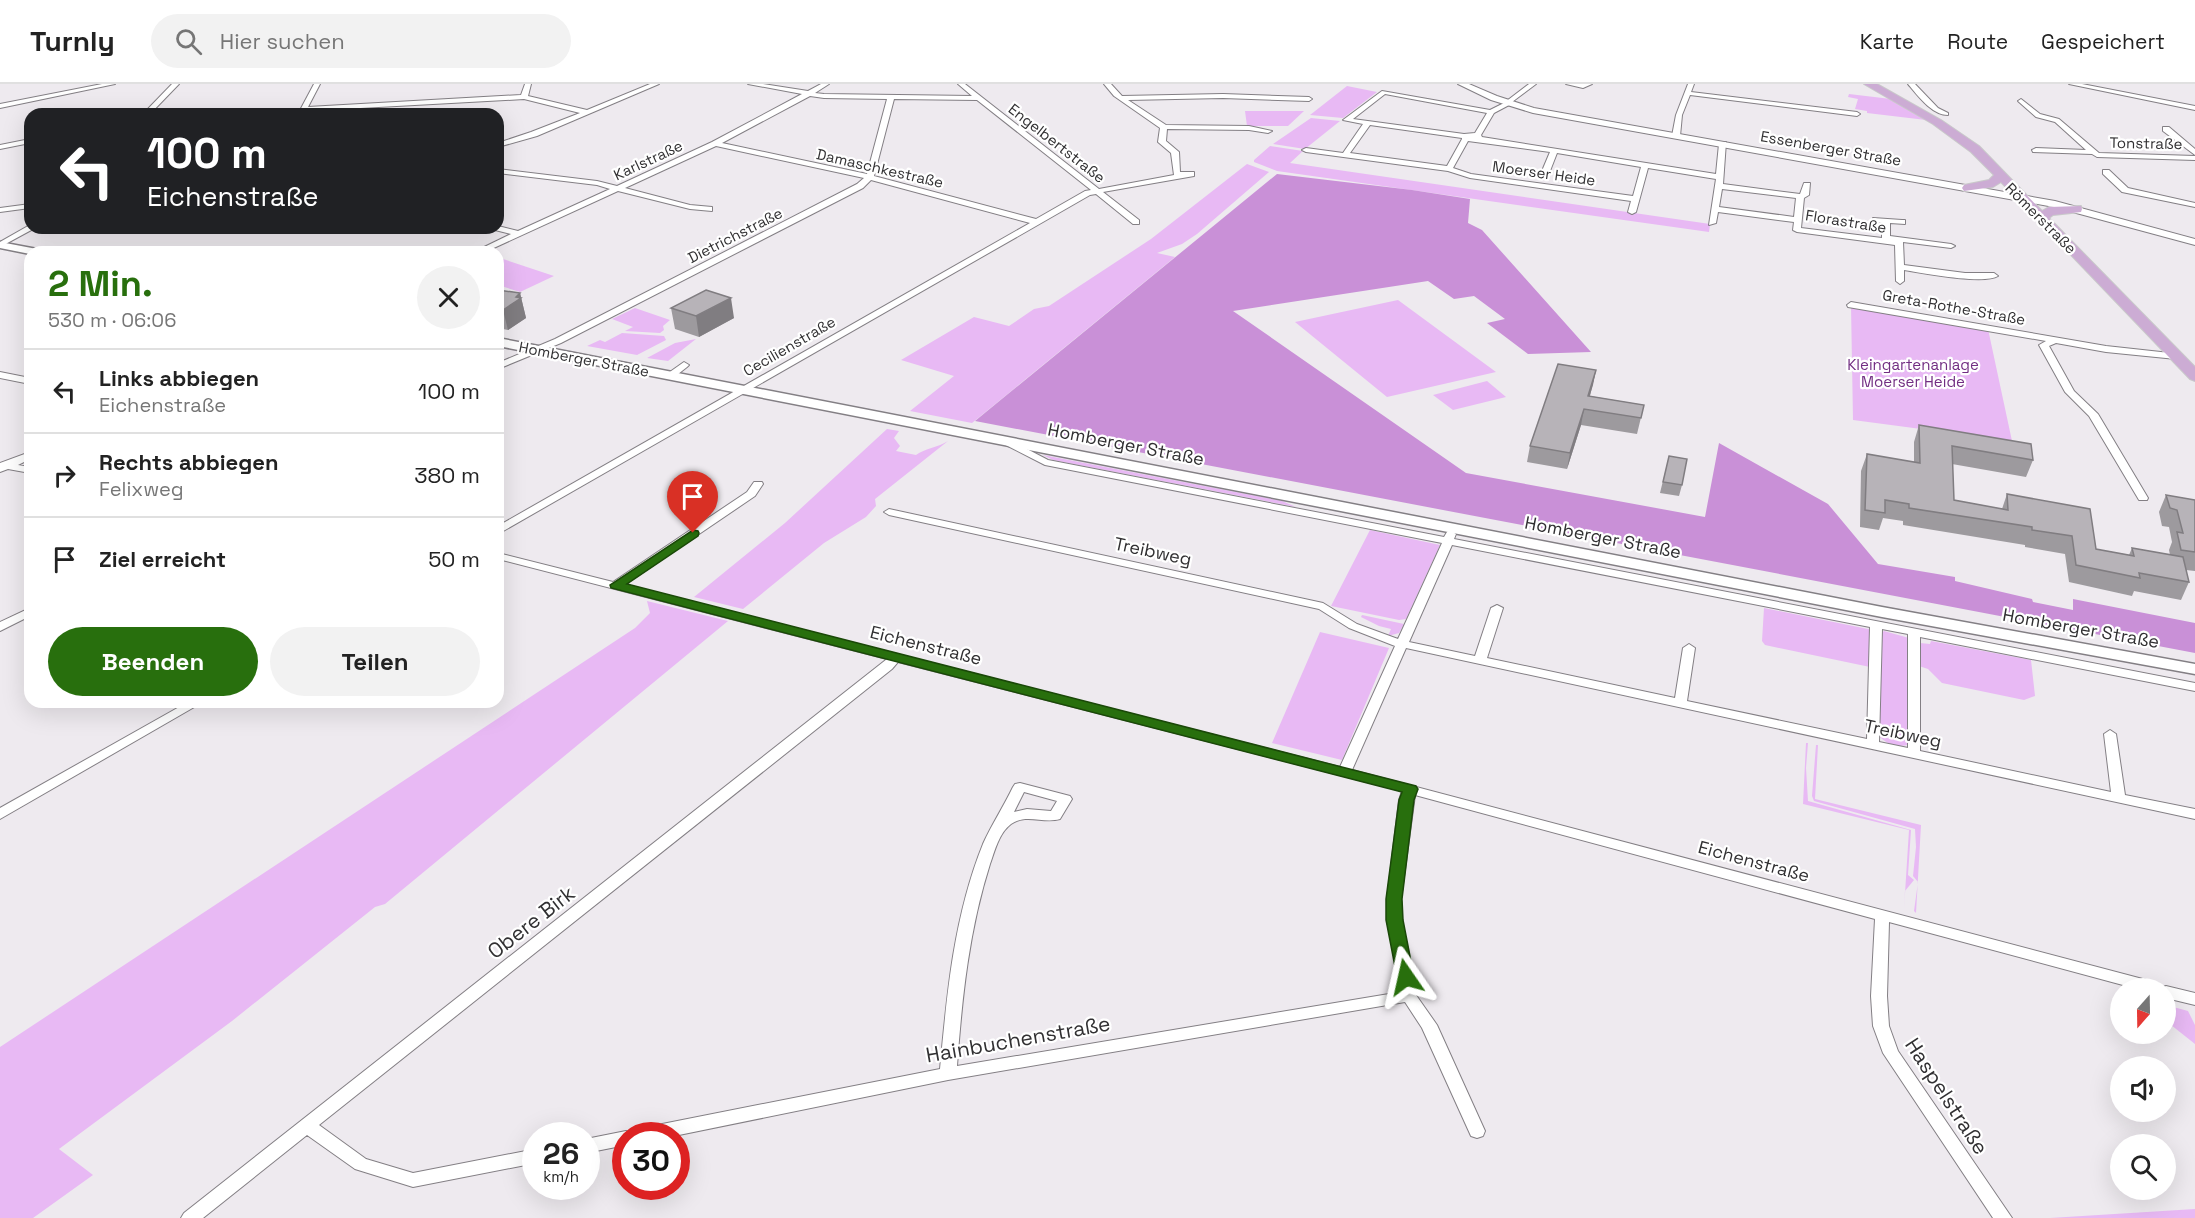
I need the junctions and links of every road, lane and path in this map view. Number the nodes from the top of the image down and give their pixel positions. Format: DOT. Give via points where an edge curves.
graph roads {
  1 [pos="70,84"];
  2 [pos="112,84"];
  3 [pos="176,84"];
  4 [pos="317,84"];
  5 [pos="528,84"];
  6 [pos="656,84"];
  7 [pos="751,84"];
  8 [pos="826,84"];
  9 [pos="961,84"];
  10 [pos="1107,84"];
  11 [pos="1462,84"];
  12 [pos="1533,84"];
  13 [pos="1569,84"];
  14 [pos="1589,84"];
  15 [pos="1691,84"];
  16 [pos="1869,84"];
  17 [pos="1911,84"];
  18 [pos="2072,84"];
  19 [pos="78,90"];
  20 [pos="1687,93"];
  21 [pos="806,94"];
  22 [pos="524,97"];
  23 [pos="891,98"];
  24 [pos="979,98"];
  25 [pos="1120,98"];
  26 [pos="1309,99"];
  27 [pos="2021,101"];
  28 [pos="1508,103"];
  29 [pos="0,106"];
  30 [pos="152,108"];
  31 [pos="304,108"];
  32 [pos="380,108"];
  33 [pos="2195,108"];
  34 [pos="587,112"];
  35 [pos="1491,112"];
  36 [pos="1857,114"];
  37 [pos="1946,114"];
  38 [pos="1368,123"];
  39 [pos="1164,127"];
  40 [pos="2166,129"];
  41 [pos="1268,131"];
  42 [pos="1676,136"];
  43 [pos="1478,137"];
  44 [pos="1465,138"];
  45 [pos="24,142"];
  46 [pos="504,143"];
  47 [pos="715,144"];
  48 [pos="1723,144"];
  49 [pos="0,147"];
  50 [pos="1306,150"];
  51 [pos="2036,150"];
  52 [pos="1554,151"];
  53 [pos="2195,153"];
  54 [pos="2095,154"];
  55 [pos="1345,155"];
  56 [pos="2195,158"];
  57 [pos="1645,166"];
  58 [pos="1449,169"];
  59 [pos="1546,171"];
  60 [pos="504,172"];
  61 [pos="2106,172"];
  62 [pos="1191,174"];
  63 [pos="1181,176"];
  64 [pos="2000,176"];
  65 [pos="870,177"];
  66 [pos="1720,177"];
  67 [pos="1807,185"];
  68 [pos="1719,186"];
  69 [pos="620,188"];
  70 [pos="1968,188"];
  71 [pos="1096,191"];
  72 [pos="1800,196"];
  73 [pos="2019,197"];
  74 [pos="1636,199"];
  75 [pos="2195,206"];
  76 [pos="24,207"];
  77 [pos="709,208"];
  78 [pos="2,209"];
  79 [pos="1715,209"];
  80 [pos="2076,209"];
  81 [pos="24,211"];
  82 [pos="1632,212"];
  83 [pos="2042,219"];
  84 [pos="1798,220"];
  85 [pos="1876,220"];
  86 [pos="1886,221"];
  87 [pos="1037,222"];
  88 [pos="1136,222"];
  89 [pos="1902,222"];
  90 [pos="1712,223"];
  91 [pos="504,230"];
  92 [pos="24,231"];
  93 [pos="518,233"];
  94 [pos="1898,241"];
  95 [pos="2195,242"];
  96 [pos="0,245"];
  97 [pos="491,246"];
  98 [pos="1951,246"];
  99 [pos="24,250"];
  100 [pos="1901,267"];
  101 [pos="1994,276"];
  102 [pos="1900,281"];
  103 [pos="1851,305"];
  104 [pos="2052,340"];
  105 [pos="504,343"];
  106 [pos="536,349"];
  107 [pos="2176,356"];
  108 [pos="504,363"];
  109 [pos="684,365"];
  110 [pos="0,375"];
  111 [pos="670,376"];
  112 [pos="2195,376"];
  113 [pos="24,380"];
  114 [pos="746,390"];
  115 [pos="24,457"];
  116 [pos="2,466"];
  117 [pos="24,469"];
  118 [pos="758,484"];
  119 [pos="2143,498"];
  120 [pos="889,512"];
  121 [pos="504,528"];
  122 [pos="1451,534"];
  123 [pos="504,557"];
  124 [pos="616,585"];
  125 [pos="1497,608"];
  126 [pos="24,614"];
  127 [pos="1876,625"];
  128 [pos="0,627"];
  129 [pos="1914,633"];
  130 [pos="1402,644"];
  131 [pos="1689,648"];
  132 [pos="896,657"];
  133 [pos="1480,660"];
  134 [pos="2195,669"];
  135 [pos="2195,687"];
  136 [pos="1680,704"];
  137 [pos="186,708"];
  138 [pos="2110,734"];
  139 [pos="1873,745"];
  140 [pos="1914,754"];
  141 [pos="1344,773"];
  142 [pos="1410,789"];
  143 [pos="2119,798"];
  144 [pos="0,814"];
  145 [pos="2195,814"];
  146 [pos="1001,824"];
  147 [pos="1882,916"];
  148 [pos="2116,978"];
  149 [pos="2176,994"];
  150 [pos="1409,996"];
  151 [pos="2195,999"];
  152 [pos="948,1074"];
  153 [pos="690,1125"];
  154 [pos="307,1126"];
  155 [pos="1477,1131"];
  156 [pos="522,1159"];
  157 [pos="190,1218"];
  158 [pos="2003,1218"];
  1 -- 19 [label="street"];
  2 -- 19 [label="street"];
  3 -- 30 [label="street"];
  4 -- 31 [label="street"];
  5 -- 22 [label="street"];
  6 -- 34 [label="street"];
  7 -- 21 [label="street"];
  8 -- 21 [label="street, Karlstraße"];
  9 -- 24 [label="street, Engelbertstraße"];
  10 -- 25 [label="street"];
  11 -- 28 [label="street, Essenberger Straße"];
  12 -- 28 [label="street"];
  13 -- 14 [label="street"];
  15 -- 20 [label="street"];
  16 -- 64 [label="main road, Römerstraße" via="1956,135"];
  17 -- 37 [label="street"];
  18 -- 33 [label="street"];
  19 -- 29 [label="street"];
  20 -- 36 [label="street"];
  20 -- 42 [label="street"];
  21 -- 23 [label="street"];
  21 -- 47 [label="street, Karlstraße"];
  22 -- 32 [label="street"];
  22 -- 34 [label="street"];
  23 -- 24 [label="street"];
  23 -- 65 [label="street"];
  24 -- 71 [label="street, Engelbertstraße"];
  25 -- 26 [label="street"];
  25 -- 39 [label="street"];
  27 -- 54 [label="street" via="2038,116 2057,120"];
  28 -- 35 [label="street"];
  28 -- 42 [label="street, Essenberger Straße"];
  34 -- 46 [label="street"];
  35 -- 38 [label="street" via="1384,92 1347,120"];
  35 -- 43 [label="street"];
  38 -- 44 [label="street, Moerser Heide"];
  38 -- 55 [label="street"];
  39 -- 41 [label="street"];
  39 -- 63 [label="street" via="1162,142 1175,152 1176,173"];
  40 -- 53 [label="street, Tonstraße"];
  42 -- 48 [label="street, Essenberger Straße"];
  43 -- 44 [label="street, Moerser Heide"];
  43 -- 52 [label="street, Moerser Heide"];
  44 -- 58 [label="street"];
  45 -- 49 [label="street"];
  47 -- 65 [label="street, Damaschkestraße"];
  47 -- 69 [label="street, Karlstraße"];
  48 -- 66 [label="street"];
  48 -- 70 [label="street, Essenberger Straße"];
  50 -- 55 [label="street, Moerser Heide"];
  51 -- 54 [label="street, Tonstraße"];
  52 -- 57 [label="street, Moerser Heide"];
  52 -- 59 [label="street, Moerser Heide"];
  54 -- 56 [label="street, Tonstraße"];
  55 -- 58 [label="street, Moerser Heide"];
  57 -- 66 [label="street, Moerser Heide"];
  57 -- 74 [label="street"];
  58 -- 74 [label="street, Moerser Heide" via="1470,176"];
  60 -- 69 [label="street"];
  61 -- 75 [label="street" via="2125,190"];
  62 -- 63 [label="street, Cecilienstraße"];
  63 -- 71 [label="street, Cecilienstraße"];
  64 -- 70 [label="main road" via="1993,183"];
  64 -- 73 [label="main road, Römerstraße"];
  65 -- 87 [label="street, Damaschkestraße"];
  65 -- 106 [label="street, Dietrichstraße" via="849,192"];
  66 -- 68 [label="street"];
  67 -- 72 [label="street, Florastraße" via="1805,195"];
  68 -- 72 [label="street, Florastraße"];
  68 -- 79 [label="street"];
  69 -- 77 [label="street" via="690,207"];
  69 -- 93 [label="street, Karlstraße"];
  70 -- 73 [label="street, Essenberger Straße"];
  71 -- 87 [label="street, Cecilienstraße"];
  71 -- 88 [label="street, Engelbertstraße"];
  72 -- 84 [label="street, Florastraße"];
  73 -- 80 [label="street, Essenberger Straße"];
  73 -- 83 [label="main road, Römerstraße"];
  74 -- 82 [label="street"];
  76 -- 78 [label="street"];
  78 -- 81 [label="street"];
  79 -- 84 [label="street, Florastraße"];
  79 -- 90 [label="street"];
  80 -- 83 [label="main road" via="2049,211"];
  80 -- 95 [label="street, Essenberger Straße"];
  83 -- 107 [label="main road, Römerstraße"];
  84 -- 94 [label="street, Florastraße" via="1797,230"];
  85 -- 86 [label="street, Florastraße"];
  86 -- 89 [label="street, Florastraße"];
  86 -- 94 [label="street, Florastraße" via="1886,238"];
  87 -- 114 [label="street, Cecilienstraße"];
  91 -- 93 [label="street"];
  92 -- 96 [label="street"];
  93 -- 97 [label="street, Karlstraße"];
  94 -- 98 [label="street, Florastraße"];
  94 -- 100 [label="street, Florastraße"];
  96 -- 99 [label="main road"];
  100 -- 101 [label="street"];
  100 -- 102 [label="street, Florastraße"];
  103 -- 104 [label="street, Greta-Rothe-Straße"];
  104 -- 107 [label="street, Greta-Rothe-Straße"];
  104 -- 119 [label="street, Greta-Rothe-Straße" via="2044,345 2070,392 2093,414"];
  105 -- 106 [label="main road, Homberger Straße"];
  106 -- 108 [label="street, Dietrichstraße"];
  106 -- 111 [label="main road, Homberger Straße"];
  107 -- 112 [label="main road, Römerstraße"];
  109 -- 111 [label="street, Homberger Straße"];
  110 -- 113 [label="street"];
  111 -- 114 [label="main road, Homberger Straße"];
  114 -- 121 [label="street, Cecilienstraße"];
  114 -- 122 [label="main road, Homberger Straße"];
  115 -- 116 [label="street"];
  116 -- 117 [label="street"];
  118 -- 124 [label="street" via="751,495"];
  120 -- 130 [label="street, Treibweg" via="1323,606 1353,626"];
  122 -- 127 [label="street, Homberger Straße"];
  122 -- 130 [label="street"];
  122 -- 134 [label="main road, Homberger Straße"];
  123 -- 124 [label="street, Eichenstraße"];
  124 -- 132 [label="street, Eichenstraße"];
  125 -- 133 [label="street"];
  126 -- 128 [label="street"];
  127 -- 129 [label="street, Homberger Straße"];
  127 -- 139 [label="street"];
  129 -- 135 [label="street, Homberger Straße"];
  129 -- 140 [label="street"];
  130 -- 133 [label="street, Treibweg"];
  130 -- 141 [label="street"];
  131 -- 136 [label="street"];
  132 -- 141 [label="street, Eichenstraße"];
  132 -- 154 [label="street, Obere Birk"];
  133 -- 136 [label="street, Treibweg"];
  136 -- 139 [label="street, Treibweg"];
  137 -- 144 [label="street"];
  138 -- 143 [label="street"];
  139 -- 140 [label="street, Treibweg"];
  140 -- 143 [label="street, Treibweg"];
  141 -- 142 [label="street, Eichenstraße"];
  142 -- 147 [label="street, Eichenstraße"];
  142 -- 150 [label="street" via="1394,899"];
  143 -- 145 [label="street, Treibweg"];
  146 -- 152 [label="street" via="987,853 964,924"];
  147 -- 148 [label="street, Eichenstraße"];
  147 -- 158 [label="street, Haspelstraße" via="1879,996 1881,1026 1891,1053"];
  149 -- 151 [label="street"];
  150 -- 152 [label="street, Hainbuchenstraße"];
  150 -- 155 [label="street" via="1429,1025"];
  152 -- 153 [label="street, Hainbuchenstraße"];
  154 -- 156 [label="street" via="361,1164 413,1180"];
  154 -- 157 [label="street, Obere Birk"];
}
